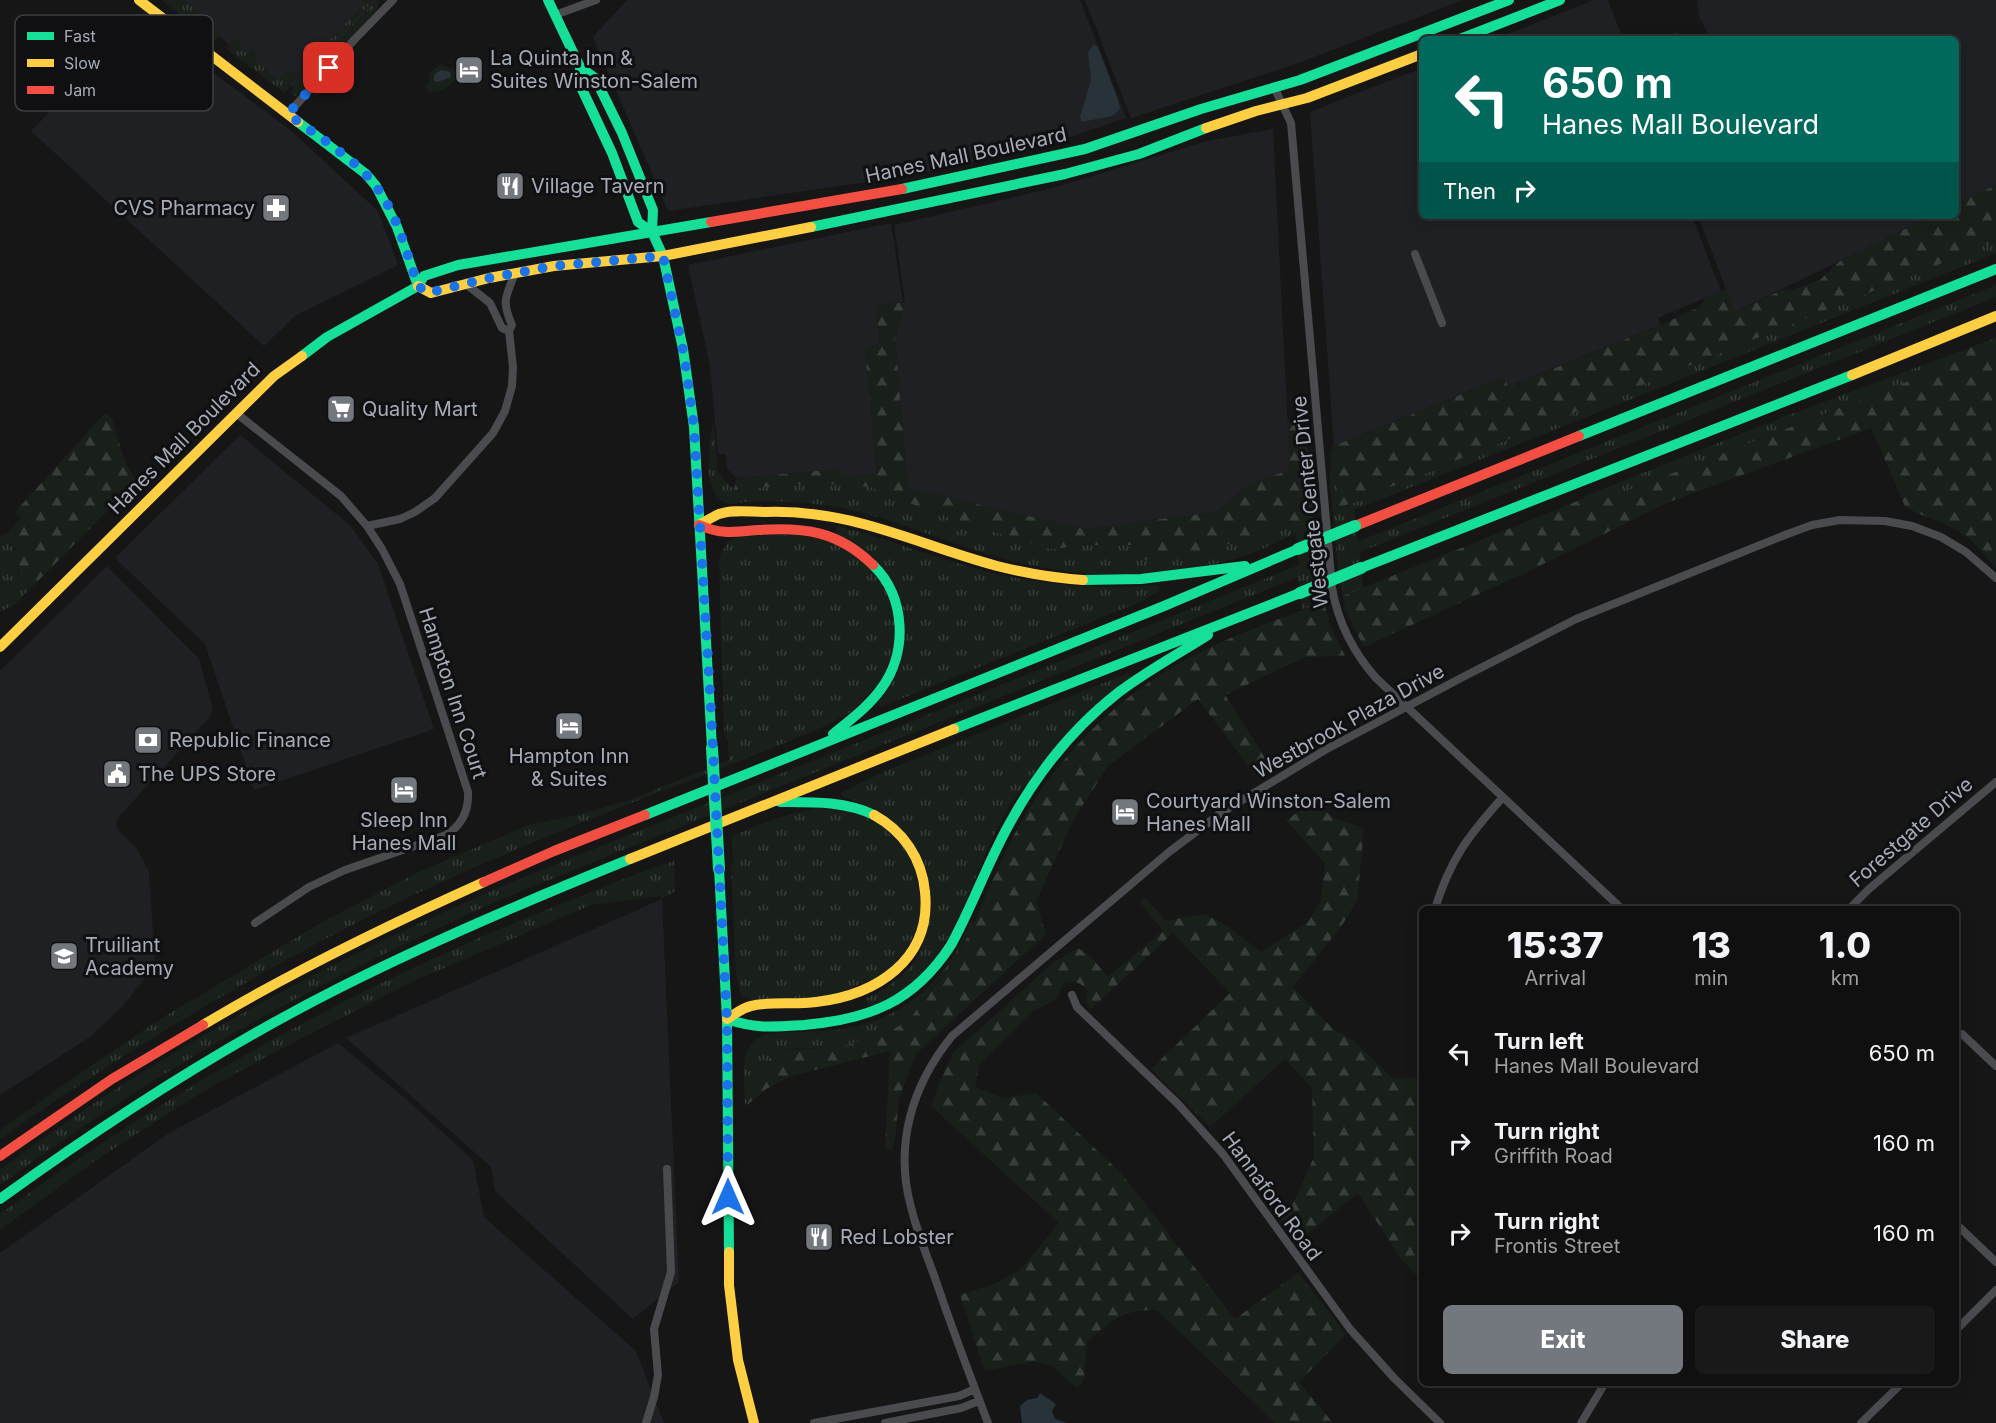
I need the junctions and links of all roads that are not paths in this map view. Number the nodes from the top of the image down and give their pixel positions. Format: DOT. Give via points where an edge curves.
graph roads {
  1 [pos="140,0"];
  2 [pos="393,0"];
  3 [pos="548,0"];
  4 [pos="596,0"];
  5 [pos="1509,0"];
  6 [pos="1560,0"];
  7 [pos="159,15"];
  8 [pos="555,15"];
  9 [pos="1468,36"];
  10 [pos="1419,55"];
  11 [pos="213,56"];
  12 [pos="580,67"];
  13 [pos="1274,87"];
  14 [pos="1283,105"];
  15 [pos="288,114"];
  16 [pos="652,232"];
  17 [pos="1415,254"];
  18 [pos="663,256"];
  19 [pos="1996,269"];
  20 [pos="515,273"];
  21 [pos="466,284"];
  22 [pos="418,286"];
  23 [pos="1996,316"];
  24 [pos="1443,323"];
  25 [pos="1996,324"];
  26 [pos="509,331"];
  27 [pos="1953,335"];
  28 [pos="236,413"];
  29 [pos="699,525"];
  30 [pos="367,526"];
  31 [pos="1266,562"];
  32 [pos="1996,578"];
  33 [pos="1227,622"];
  34 [pos="3,638"];
  35 [pos="1407,708"];
  36 [pos="820,744"];
  37 [pos="1996,782"];
  38 [pos="1503,796"];
  39 [pos="772,802"];
  40 [pos="1436,906"];
  41 [pos="1619,906"];
  42 [pos="1852,906"];
  43 [pos="255,922"];
  44 [pos="1072,995"];
  45 [pos="727,1019"];
  46 [pos="1962,1034"];
  47 [pos="1996,1066"];
  48 [pos="0,1156"];
  49 [pos="667,1169"];
  50 [pos="0,1199"];
  51 [pos="1959,1227"];
  52 [pos="1996,1263"];
  53 [pos="1996,1290"];
  54 [pos="1959,1327"];
  55 [pos="1603,1386"];
  56 [pos="1899,1386"];
  57 [pos="977,1396"];
  58 [pos="646,1423"];
  59 [pos="754,1423"];
  60 [pos="814,1423"];
  61 [pos="885,1423"];
  62 [pos="988,1423"];
  63 [pos="1440,1423"];
  64 [pos="1581,1423"];
  65 [pos="1861,1423"];
  1 -- 7 [label="main road"];
  2 -- 15 [label="street"];
  3 -- 8 [label="main road"];
  4 -- 8 [label="street"];
  5 -- 13 [label="main road, Hanes Mall Boulevard"];
  6 -- 9 [label="main road"];
  8 -- 12 [label="main road"];
  10 -- 14 [label="main road, Hanes Mall Boulevard"];
  11 -- 15 [label="main road"];
  12 -- 16 [label="main road" via="580,87 612,153 638,222"];
  12 -- 16 [label="main road" via="596,78 622,133 653,210"];
  13 -- 14 [label="street, Westgate Center Drive"];
  13 -- 16 [label="main road, Hanes Mall Boulevard" via="1051,157 882,194"];
  14 -- 18 [label="main road, Hanes Mall Boulevard" via="1181,136 1139,154 1065,174"];
  14 -- 35 [label="street, Westgate Center Drive" via="1291,123 1334,600 1356,652"];
  15 -- 22 [label="main road" via="375,185 390,209"];
  16 -- 18 [label="main road"];
  16 -- 22 [label="main road, Hanes Mall Boulevard" via="458,265 424,276"];
  17 -- 24 [label="street"];
  18 -- 20 [label="main road, Hanes Mall Boulevard"];
  18 -- 29 [label="main road" via="685,360"];
  19 -- 31 [label="main road, bridge"];
  20 -- 21 [label="main road, Hanes Mall Boulevard"];
  20 -- 26 [label="street" via="505,301 512,325"];
  21 -- 22 [label="main road, Hanes Mall Boulevard" via="431,293"];
  21 -- 26 [label="street" via="490,303 502,328"];
  22 -- 28 [label="main road, Hanes Mall Boulevard" via="290,362"];
  23 -- 27 [label="main road"];
  25 -- 27 [label="main road"];
  26 -- 30 [label="street" via="512,386 493,433 435,498 400,519"];
  27 -- 33 [label="main road, bridge"];
  28 -- 30 [label="street, Hampton Inn Court" via="329,486"];
  28 -- 34 [label="main road, Hanes Mall Boulevard"];
  29 -- 31 [label="main road" via="720,514 775,511 843,518 948,551 1057,578 1132,580"];
  29 -- 36 [label="main road" via="717,532 819,532 854,547 875,564 888,583 900,622 899,647 892,671 854,718"];
  29 -- 45 [label="main road, bridge"];
  30 -- 43 [label="street, Hampton Inn Court" via="400,584 468,792 467,809 461,822 446,835 345,870 309,887"];
  31 -- 36 [label="main road"];
  32 -- 35 [label="street, Westbrook Plaza Drive" via="1966,552 1912,526 1859,519 1812,525 1576,619"];
  33 -- 39 [label="main road"];
  33 -- 45 [label="main road" via="1122,691 1082,725 1057,754 1016,809 951,945 915,990 875,1012 847,1020 750,1027"];
  35 -- 38 [label="street, Westgate Center Drive"];
  35 -- 57 [label="street, Westbrook Plaza Drive" via="1325,750 1221,813 963,1025 934,1058 911,1108 905,1173 911,1208"];
  36 -- 48 [label="main road" via="554,851 308,965 112,1079"];
  37 -- 42 [label="street, Forestgate Drive"];
  38 -- 40 [label="street" via="1459,850"];
  38 -- 41 [label="street, Westgate Center Drive"];
  39 -- 45 [label="main road" via="844,804 885,822 906,841 921,871 926,904 923,924 904,961 865,991 830,1000 749,1006"];
  39 -- 50 [label="main road" via="489,918 338,988 174,1081"];
  44 -- 63 [label="street, Hannaford Road" via="1077,1007 1215,1145 1350,1329"];
  45 -- 59 [label="main road" via="729,1285 738,1360"];
  46 -- 47 [label="street"];
  49 -- 58 [label="street" via="671,1272 654,1329 658,1374"];
  51 -- 52 [label="street"];
  53 -- 54 [label="street"];
  55 -- 64 [label="street"];
  56 -- 65 [label="street"];
  57 -- 60 [label="street"];
  57 -- 61 [label="street" via="961,1408"];
  57 -- 62 [label="street, Westbrook Plaza Drive"];
}
